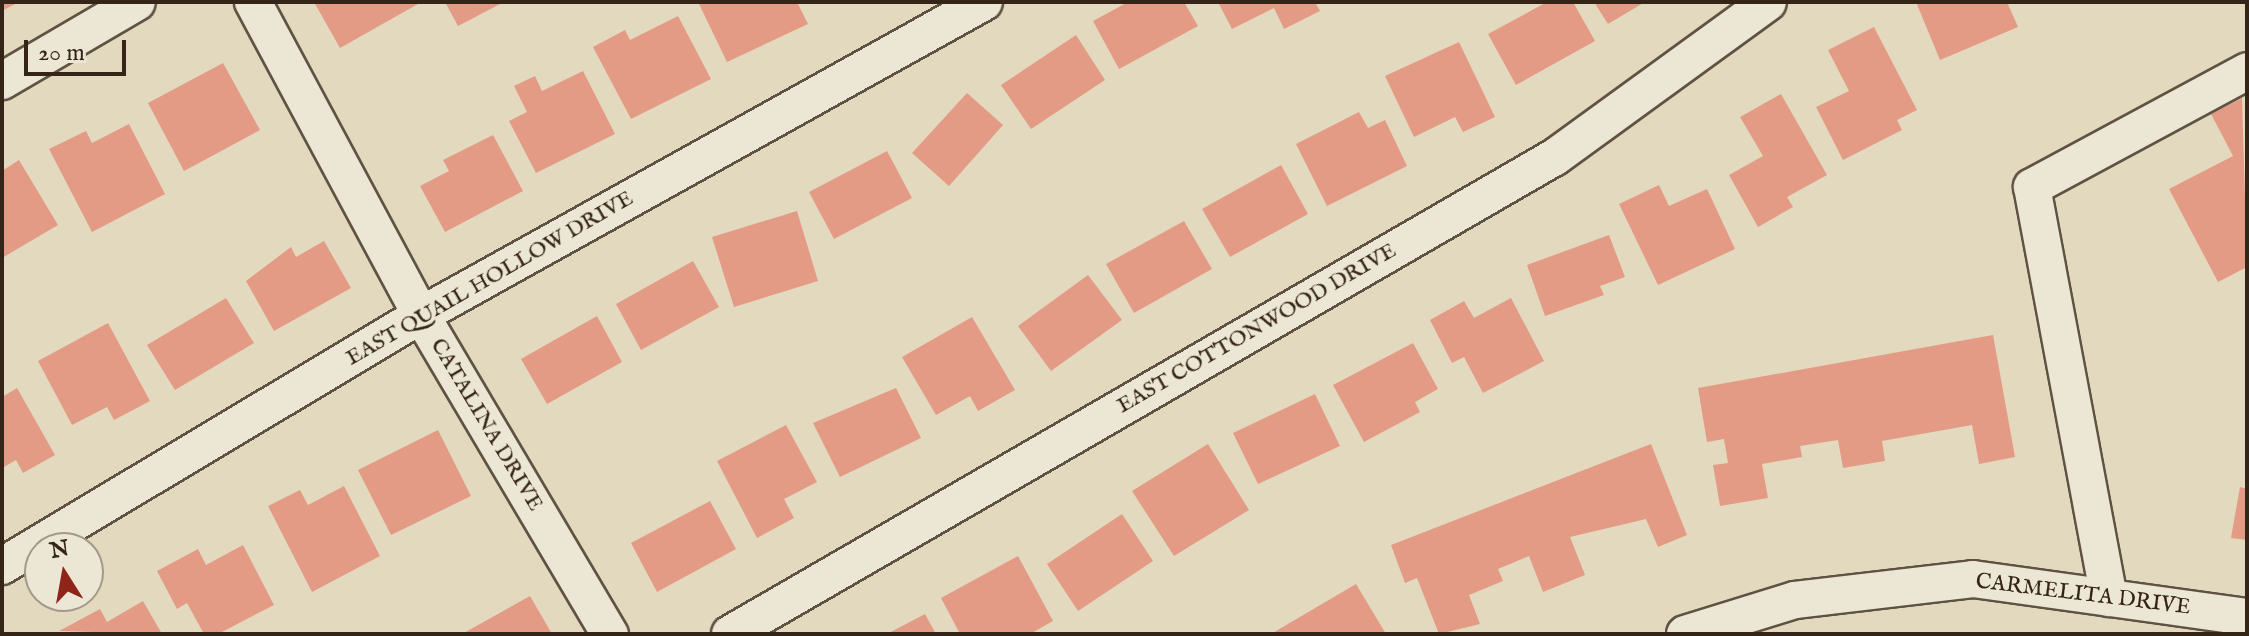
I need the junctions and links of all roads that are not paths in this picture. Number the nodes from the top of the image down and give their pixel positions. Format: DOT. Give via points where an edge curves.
graph roads {
  1 [pos="137,2"];
  2 [pos="253,2"];
  3 [pos="984,2"];
  4 [pos="1767,2"];
  5 [pos="2247,71"];
  6 [pos="2,81"];
  7 [pos="421,315"];
  8 [pos="2,566"];
  9 [pos="2109,598"];
  10 [pos="2247,617"];
  11 [pos="610,634"];
  12 [pos="730,634"];
  13 [pos="1685,634"];
  1 -- 6 [label="street"];
  2 -- 7 [label="street, CATALINA DRIVE"];
  3 -- 7 [label="street, EAST QUAIL HOLLOW DRIVE"];
  4 -- 12 [label="street, EAST COTTONWOOD DRIVE" via="1555,157"];
  5 -- 9 [label="street" via="2032,187"];
  7 -- 8 [label="street, EAST QUAIL HOLLOW DRIVE"];
  7 -- 11 [label="street, CATALINA DRIVE"];
  9 -- 10 [label="street, CARMELITA DRIVE"];
  9 -- 13 [label="street, CARMELITA DRIVE" via="1973,579 1795,600"];
}
